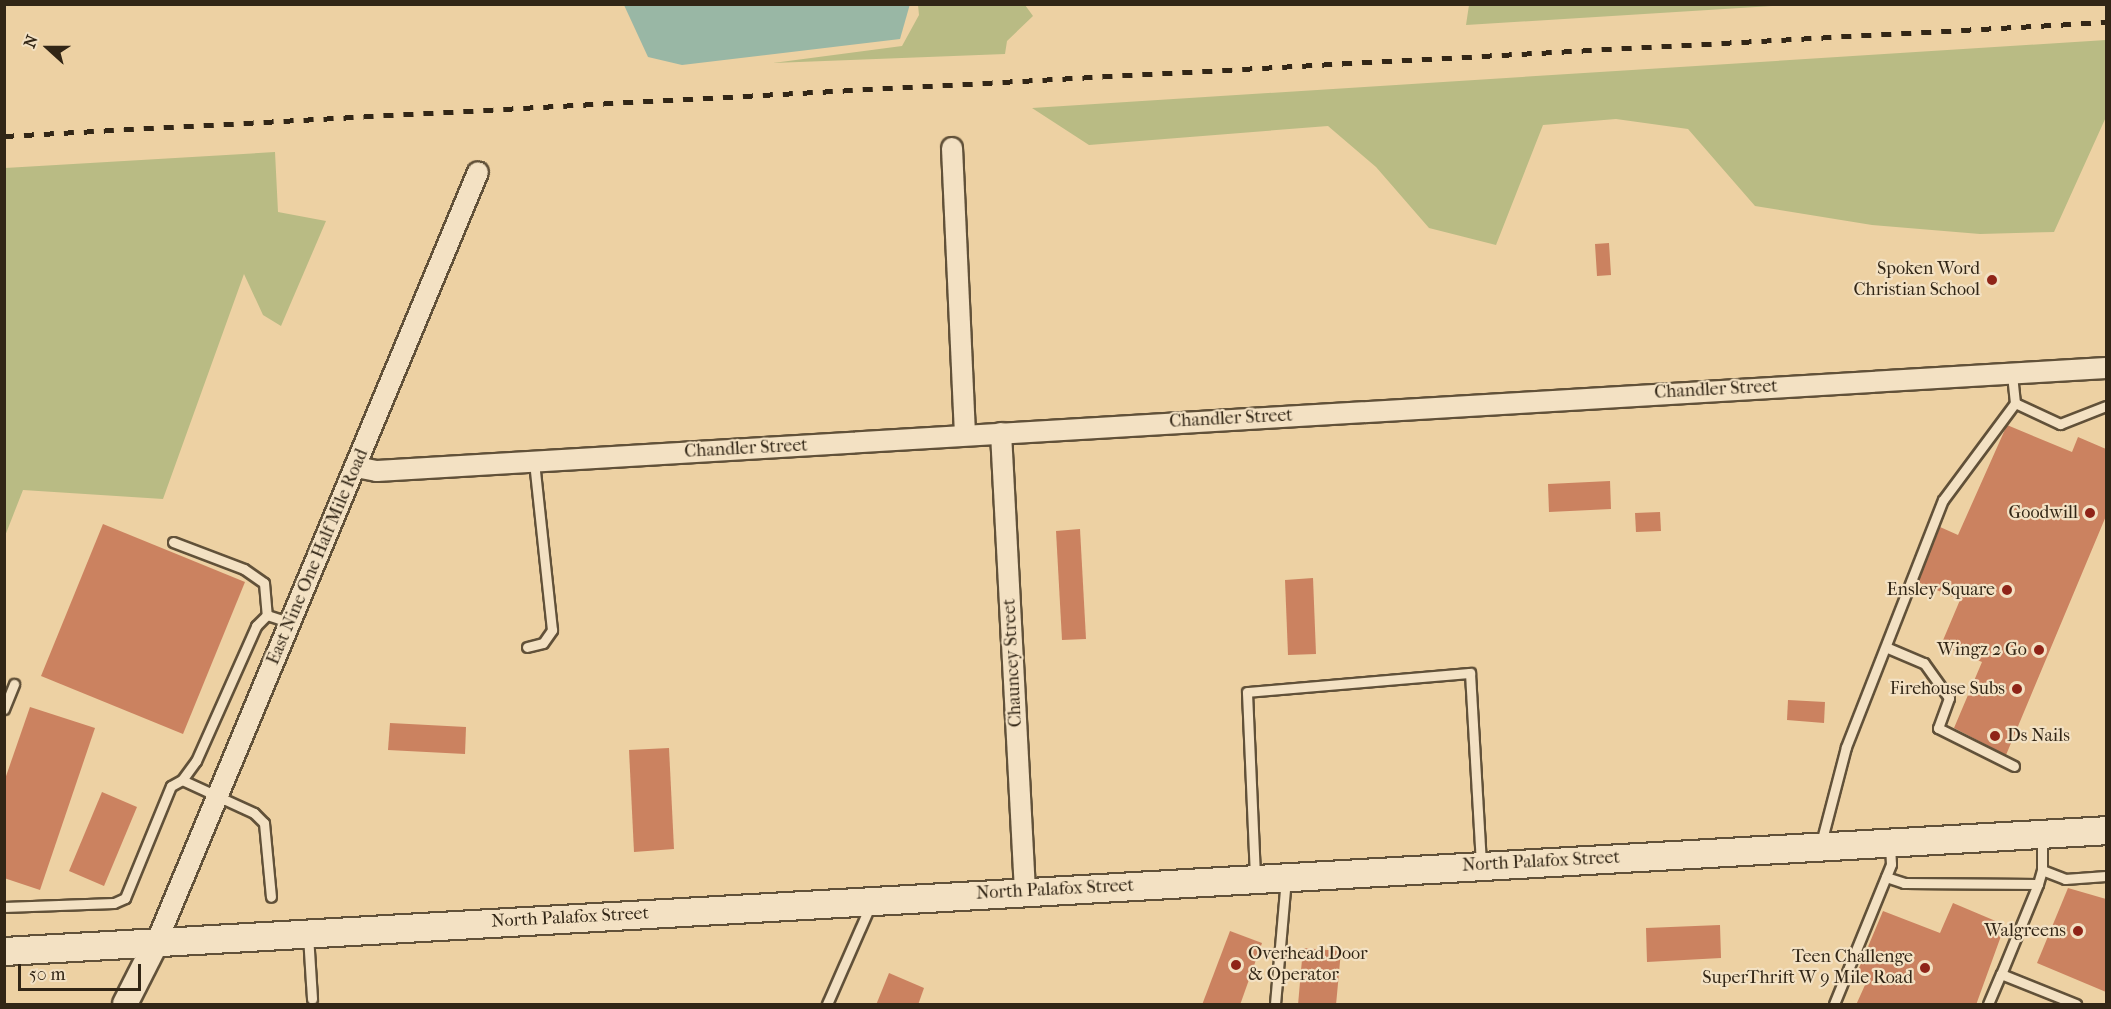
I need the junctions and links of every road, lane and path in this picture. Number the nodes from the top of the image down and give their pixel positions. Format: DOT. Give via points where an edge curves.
graph roads {
  1 [pos="952,148"];
  2 [pos="478,172"];
  3 [pos="2106,368"];
  4 [pos="2012,373"];
  5 [pos="2015,403"];
  6 [pos="2106,406"];
  7 [pos="1002,433"];
  8 [pos="965,435"];
  9 [pos="534,461"];
  10 [pos="356,467"];
  11 [pos="173,542"];
  12 [pos="267,615"];
  13 [pos="291,623"];
  14 [pos="527,647"];
  15 [pos="1888,648"];
  16 [pos="14,684"];
  17 [pos="4,709"];
  18 [pos="2014,766"];
  19 [pos="182,780"];
  20 [pos="219,796"];
  21 [pos="2106,830"];
  22 [pos="2042,834"];
  23 [pos="1890,842"];
  24 [pos="1821,846"];
  25 [pos="1482,866"];
  26 [pos="2042,870"];
  27 [pos="2106,876"];
  28 [pos="1287,877"];
  29 [pos="1886,877"];
  30 [pos="1255,879"];
  31 [pos="2038,884"];
  32 [pos="1026,892"];
  33 [pos="270,897"];
  34 [pos="871,901"];
  35 [pos="4,907"];
  36 [pos="308,933"];
  37 [pos="157,941"];
  38 [pos="4,951"];
  39 [pos="2001,975"];
  40 [pos="312,999"];
  41 [pos="125,1005"];
  42 [pos="827,1005"];
  43 [pos="1275,1005"];
  44 [pos="1834,1005"];
  45 [pos="1988,1005"];
  46 [pos="2076,1005"];
  1 -- 8 [label="street"];
  2 -- 10 [label="street, East Nine One Half Mile Road"];
  3 -- 4 [label="street, Chandler Street"];
  4 -- 5 [label="lane"];
  4 -- 7 [label="street, Chandler Street"];
  5 -- 6 [label="lane" via="2060,423"];
  5 -- 15 [label="lane" via="1943,500"];
  7 -- 8 [label="street, Chandler Street"];
  7 -- 32 [label="street, Chauncey Street"];
  8 -- 9 [label="street, Chandler Street"];
  9 -- 10 [label="street, Chandler Street" via="377,471"];
  9 -- 14 [label="lane" via="552,630 543,643"];
  10 -- 13 [label="street, East Nine One Half Mile Road"];
  11 -- 12 [label="lane" via="244,569 264,583"];
  12 -- 13 [label="lane"];
  12 -- 19 [label="lane" via="256,627 196,760"];
  13 -- 20 [label="street, East Nine One Half Mile Road"];
  15 -- 18 [label="lane" via="1924,663 1949,698 1938,728"];
  15 -- 24 [label="lane" via="1846,747"];
  16 -- 17 [label="lane"];
  19 -- 20 [label="lane"];
  19 -- 35 [label="lane" via="171,786 126,898 114,903"];
  20 -- 33 [label="lane" via="254,813 264,823"];
  20 -- 37 [label="street, East Nine One Half Mile Road"];
  21 -- 22 [label="main road, North Palafox Street"];
  22 -- 23 [label="main road, North Palafox Street"];
  22 -- 26 [label="lane"];
  23 -- 24 [label="main road, North Palafox Street"];
  23 -- 29 [label="lane"];
  24 -- 25 [label="main road, North Palafox Street"];
  25 -- 28 [label="main road, North Palafox Street"];
  25 -- 30 [label="lane" via="1470,673 1247,692"];
  26 -- 27 [label="lane" via="2065,879"];
  26 -- 31 [label="lane"];
  28 -- 30 [label="main road, North Palafox Street"];
  28 -- 43 [label="lane"];
  29 -- 31 [label="lane" via="1904,884"];
  29 -- 44 [label="lane"];
  30 -- 32 [label="main road, North Palafox Street"];
  31 -- 39 [label="lane"];
  32 -- 34 [label="main road, North Palafox Street"];
  34 -- 36 [label="main road, North Palafox Street"];
  34 -- 42 [label="lane"];
  36 -- 37 [label="main road, North Palafox Street"];
  36 -- 40 [label="lane"];
  37 -- 38 [label="main road, North Palafox Street"];
  37 -- 41 [label="street"];
  39 -- 45 [label="lane"];
  39 -- 46 [label="lane"];
}
